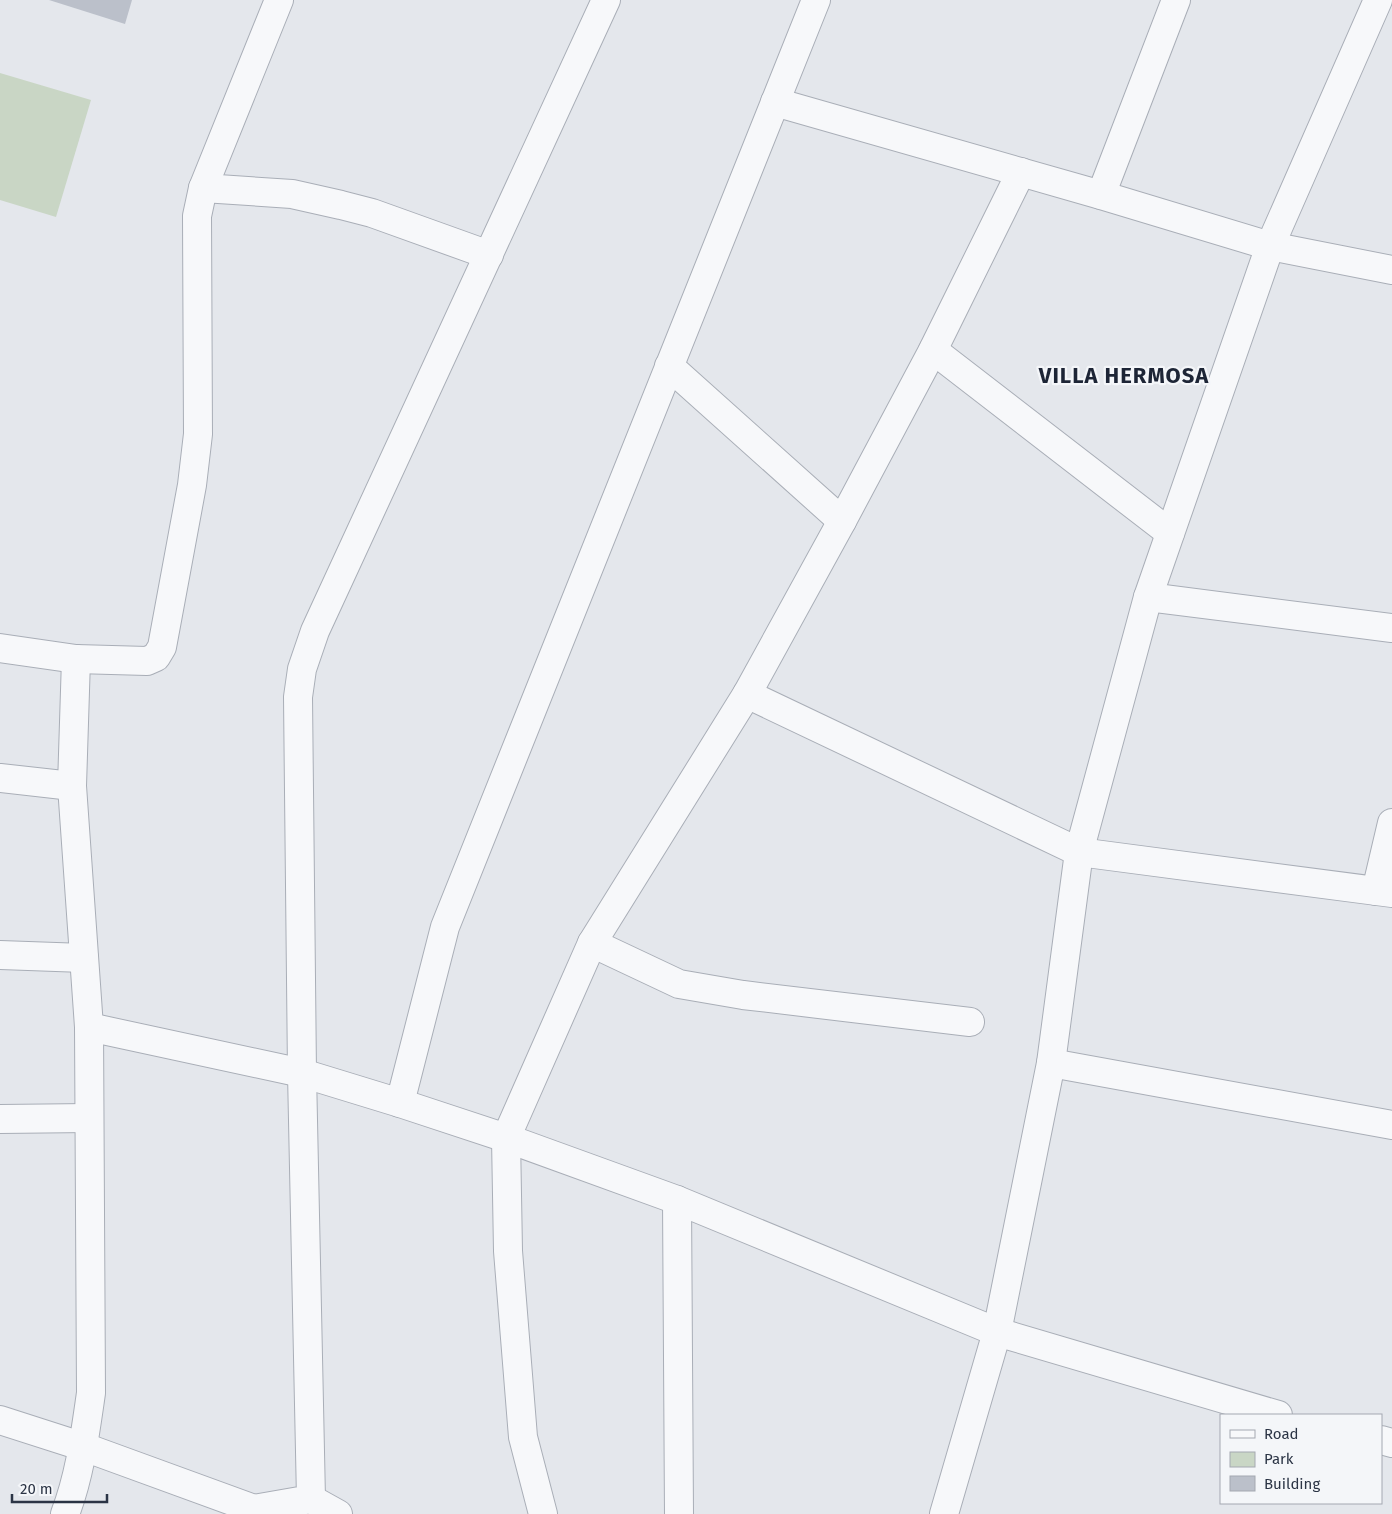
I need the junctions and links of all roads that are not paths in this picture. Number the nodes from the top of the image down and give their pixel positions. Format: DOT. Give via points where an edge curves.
graph roads {
  1 [pos="280,0"];
  2 [pos="606,0"];
  3 [pos="816,0"];
  4 [pos="1176,0"];
  5 [pos="1378,0"];
  6 [pos="775,102"];
  7 [pos="1021,172"];
  8 [pos="203,188"];
  9 [pos="1101,195"];
  10 [pos="1270,246"];
  11 [pos="489,255"];
  12 [pos="1392,270"];
  13 [pos="933,350"];
  14 [pos="668,366"];
  15 [pos="842,521"];
  16 [pos="1170,533"];
  17 [pos="1148,597"];
  18 [pos="1392,628"];
  19 [pos="0,648"];
  20 [pos="76,659"];
  21 [pos="747,694"];
  22 [pos="0,778"];
  23 [pos="72,786"];
  24 [pos="1392,823"];
  25 [pos="1079,852"];
  26 [pos="1384,892"];
  27 [pos="592,943"];
  28 [pos="0,955"];
  29 [pos="84,958"];
  30 [pos="970,1022"];
  31 [pos="88,1027"];
  32 [pos="1051,1063"];
  33 [pos="302,1073"];
  34 [pos="400,1103"];
  35 [pos="89,1118"];
  36 [pos="0,1119"];
  37 [pos="1392,1125"];
  38 [pos="506,1138"];
  39 [pos="677,1200"];
  40 [pos="997,1332"];
  41 [pos="1275,1414"];
  42 [pos="0,1420"];
  43 [pos="84,1447"];
  44 [pos="311,1499"];
  45 [pos="253,1512"];
  46 [pos="65,1514"];
  47 [pos="338,1514"];
  48 [pos="542,1514"];
  49 [pos="679,1514"];
  50 [pos="944,1514"];
  1 -- 8 [label="street"];
  2 -- 11 [label="street"];
  3 -- 6 [label="street"];
  4 -- 9 [label="street"];
  5 -- 10 [label="street"];
  6 -- 7 [label="street"];
  6 -- 14 [label="street"];
  7 -- 9 [label="street"];
  7 -- 13 [label="street"];
  8 -- 11 [label="street" via="292,194 372,213"];
  8 -- 20 [label="street" via="197,216 198,434 192,485 162,647 156,658 147,661"];
  9 -- 10 [label="street"];
  10 -- 12 [label="street"];
  10 -- 16 [label="street"];
  11 -- 33 [label="street" via="315,631 302,669 298,697"];
  13 -- 15 [label="street"];
  13 -- 16 [label="street"];
  14 -- 15 [label="street"];
  14 -- 34 [label="street" via="445,927"];
  15 -- 21 [label="street"];
  16 -- 17 [label="street"];
  17 -- 18 [label="street"];
  17 -- 25 [label="street"];
  19 -- 20 [label="street"];
  20 -- 23 [label="street"];
  21 -- 25 [label="street"];
  21 -- 27 [label="street"];
  22 -- 23 [label="street"];
  23 -- 29 [label="street"];
  24 -- 26 [label="street"];
  25 -- 26 [label="street"];
  25 -- 32 [label="street"];
  27 -- 30 [label="street" via="679,984 743,995"];
  27 -- 38 [label="street"];
  28 -- 29 [label="street"];
  29 -- 31 [label="street"];
  31 -- 33 [label="street"];
  31 -- 35 [label="street"];
  32 -- 37 [label="street"];
  32 -- 40 [label="street"];
  33 -- 34 [label="street"];
  33 -- 44 [label="street"];
  34 -- 38 [label="street"];
  35 -- 36 [label="street"];
  35 -- 43 [label="street" via="91,1393"];
  38 -- 39 [label="street"];
  38 -- 48 [label="street" via="508,1250 523,1437"];
  39 -- 40 [label="street"];
  39 -- 49 [label="street"];
  40 -- 41 [label="street"];
  40 -- 50 [label="street"];
  42 -- 43 [label="street"];
  43 -- 45 [label="street"];
  43 -- 46 [label="street"];
  44 -- 45 [label="street"];
  44 -- 47 [label="street"];
}
